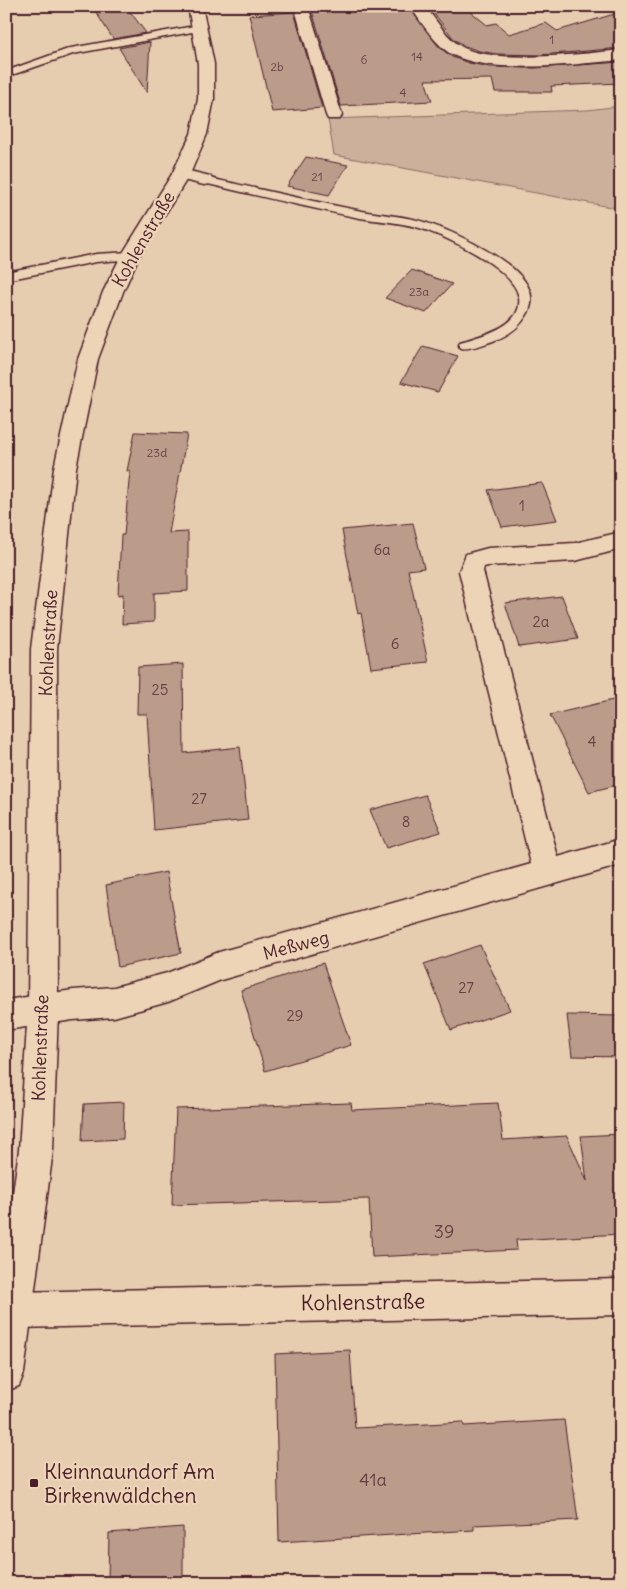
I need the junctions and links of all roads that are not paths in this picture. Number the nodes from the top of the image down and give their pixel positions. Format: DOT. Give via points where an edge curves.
graph roads {
  1 [pos="195,6"];
  2 [pos="300,6"];
  3 [pos="416,6"];
  4 [pos="200,28"];
  5 [pos="621,55"];
  6 [pos="6,74"];
  7 [pos="334,115"];
  8 [pos="181,174"];
  9 [pos="204,180"];
  10 [pos="130,256"];
  11 [pos="6,276"];
  12 [pos="465,345"];
  13 [pos="621,540"];
  14 [pos="621,852"];
  15 [pos="548,872"];
  16 [pos="43,1010"];
  17 [pos="6,1015"];
  18 [pos="621,1297"];
  19 [pos="15,1310"];
  20 [pos="6,1373"];
  1 -- 4 [label="street, Kohlenstraße"];
  2 -- 7 [label="street"];
  3 -- 5 [label="street" via="455,50 483,60 568,60"];
  4 -- 6 [label="lane" via="71,51"];
  4 -- 8 [label="street, Kohlenstraße" via="206,64 206,99 199,134"];
  8 -- 9 [label="street"];
  8 -- 10 [label="street, Kohlenstraße"];
  9 -- 12 [label="lane" via="421,225 469,246 510,271 528,297 525,309 515,323 496,336"];
  10 -- 11 [label="lane" via="96,258"];
  10 -- 16 [label="street, Kohlenstraße" via="112,292 88,359 65,468 55,542 44,649"];
  13 -- 15 [label="street" via="575,552 488,557 474,560 471,571"];
  14 -- 15 [label="street, Meßweg"];
  15 -- 16 [label="street, Meßweg" via="219,966 168,987 114,1002"];
  16 -- 17 [label="street, Meßweg"];
  16 -- 19 [label="street, Kohlenstraße" via="36,1150"];
  18 -- 19 [label="street, Kohlenstraße"];
  19 -- 20 [label="street, Kohlenstraße"];
}
